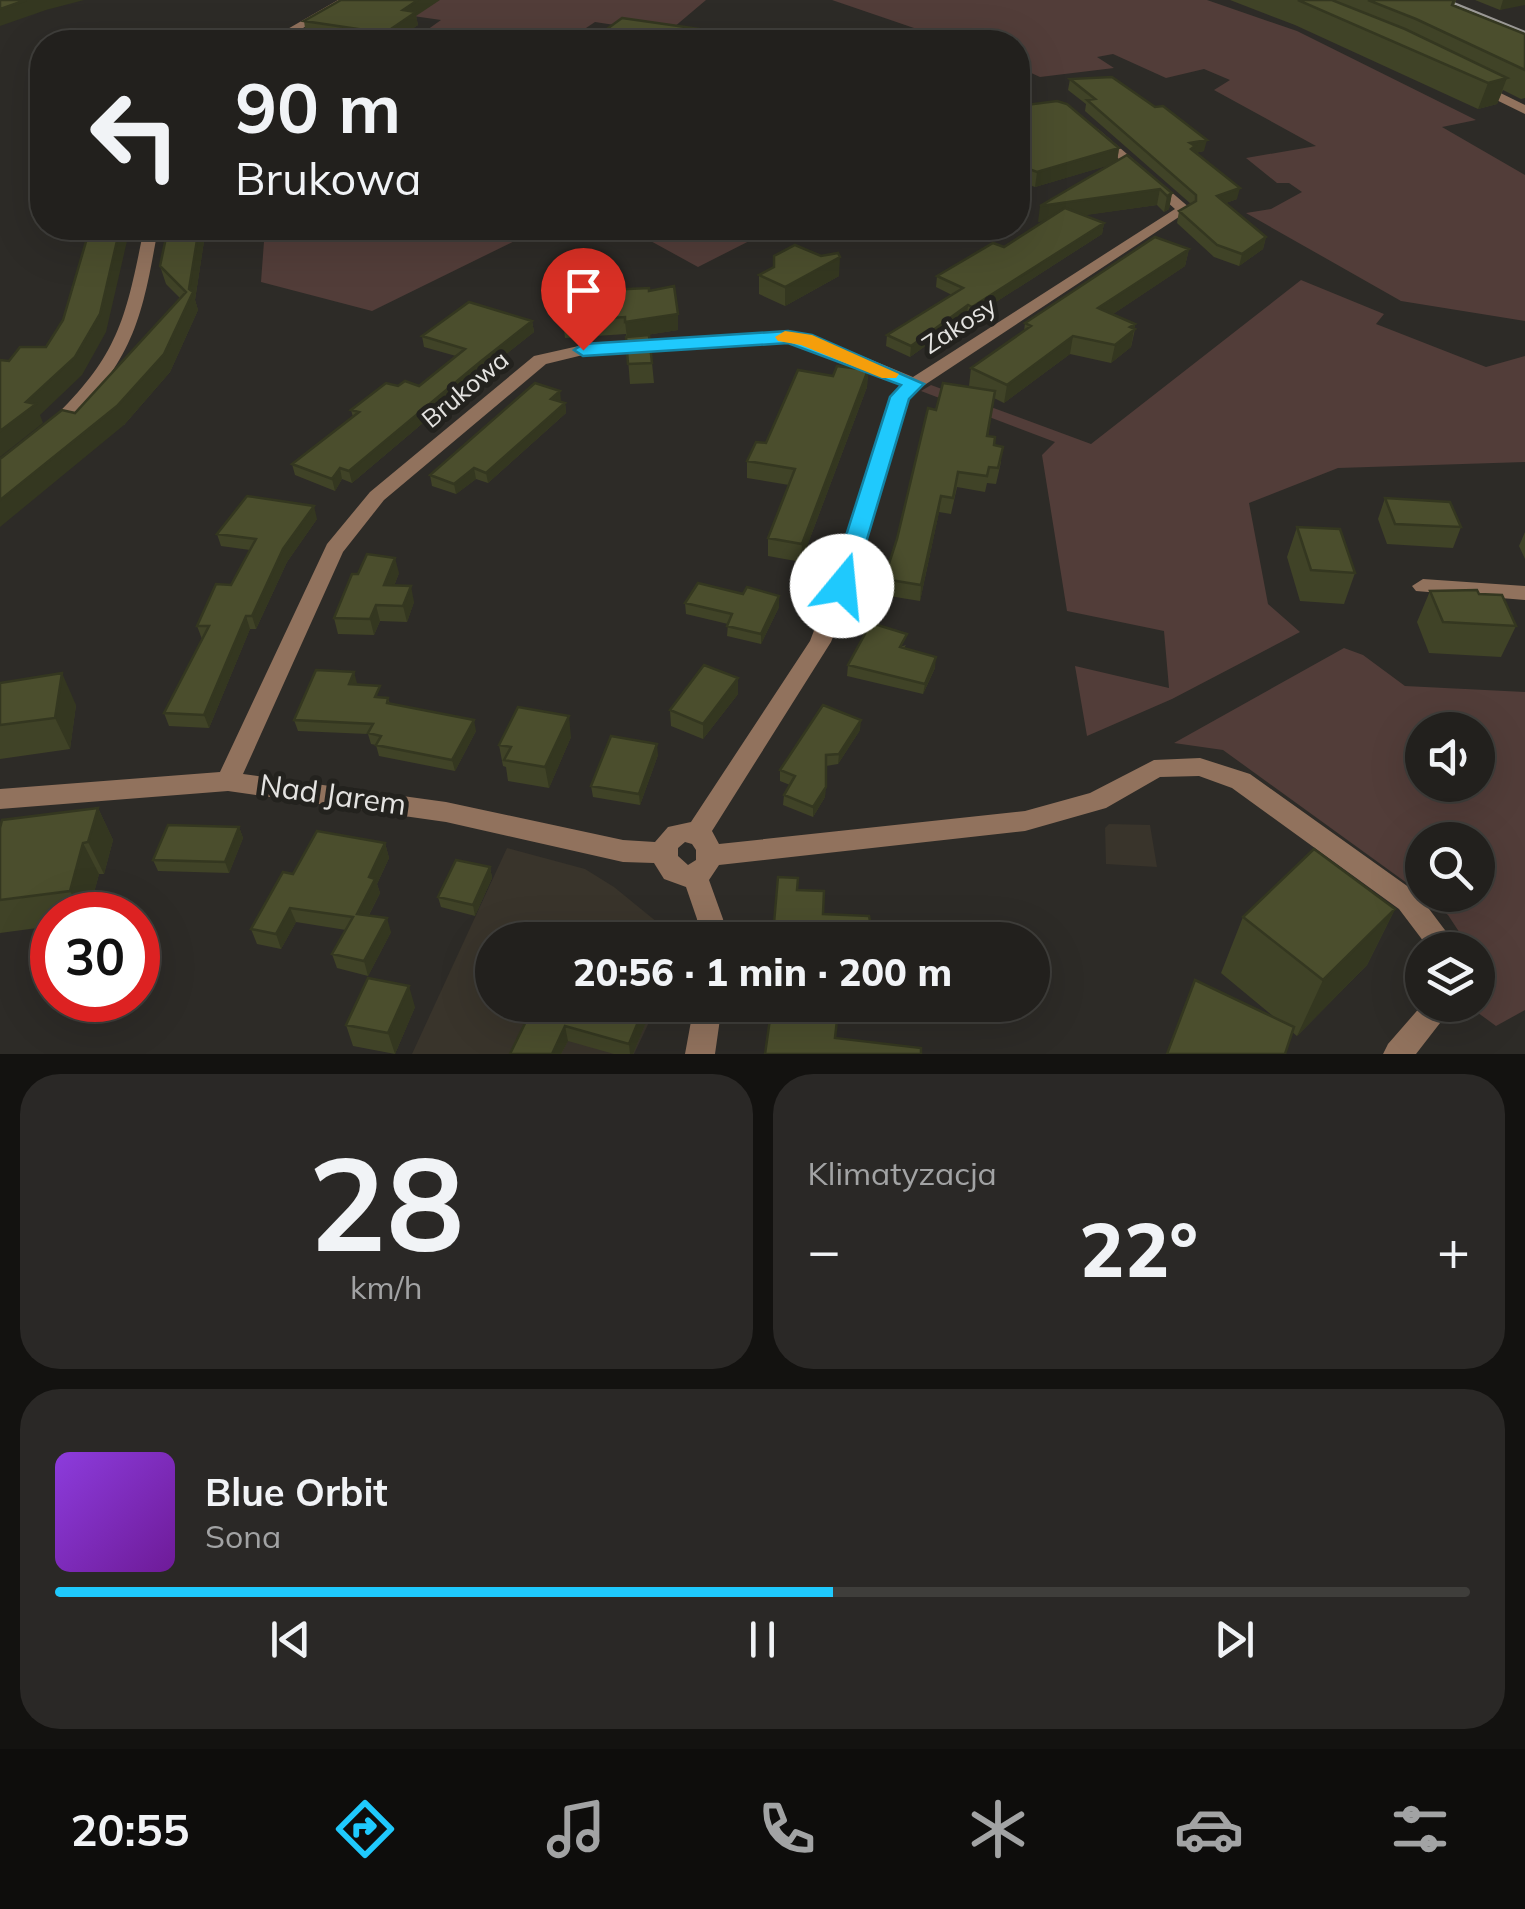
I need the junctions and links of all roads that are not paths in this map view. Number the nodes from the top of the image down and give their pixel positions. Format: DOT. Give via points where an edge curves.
graph roads {
  1 [pos="346,0"];
  2 [pos="292,30"];
  3 [pos="1466,80"];
  4 [pos="1525,110"];
  5 [pos="1085,123"];
  6 [pos="148,240"];
  7 [pos="914,384"];
  8 [pos="41,439"];
  9 [pos="1423,586"];
  10 [pos="1525,593"];
  11 [pos="228,781"];
  12 [pos="0,798"];
  13 [pos="663,853"];
  14 [pos="701,855"];
  15 [pos="710,922"];
  16 [pos="1432,932"];
  17 [pos="705,1022"];
  18 [pos="1425,1022"];
  19 [pos="700,1054"];
  20 [pos="1398,1054"];
  1 -- 2 [label="street"];
  3 -- 4 [label="street"];
  5 -- 7 [label="street, Zakosy" via="1184,210"];
  6 -- 8 [label="street" via="126,342 105,376"];
  7 -- 11 [label="street, Brukowa" via="788,337 583,350 540,360 357,517 320,576"];
  7 -- 14 [label="street, Zakosy" via="900,397 820,642"];
  9 -- 10 [label="street"];
  11 -- 12 [label="street, Nad Jarem"];
  11 -- 13 [label="street, Nad Jarem" via="446,812 624,851"];
  13 -- 14 [label="street" via="673,838"];
  13 -- 14 [label="street" via="673,872"];
  14 -- 15 [label="street"];
  14 -- 16 [label="street" via="1024,821 1097,800 1154,769 1200,767 1241,781 1408,901"];
  17 -- 19 [label="street"];
  18 -- 20 [label="street"];
}
